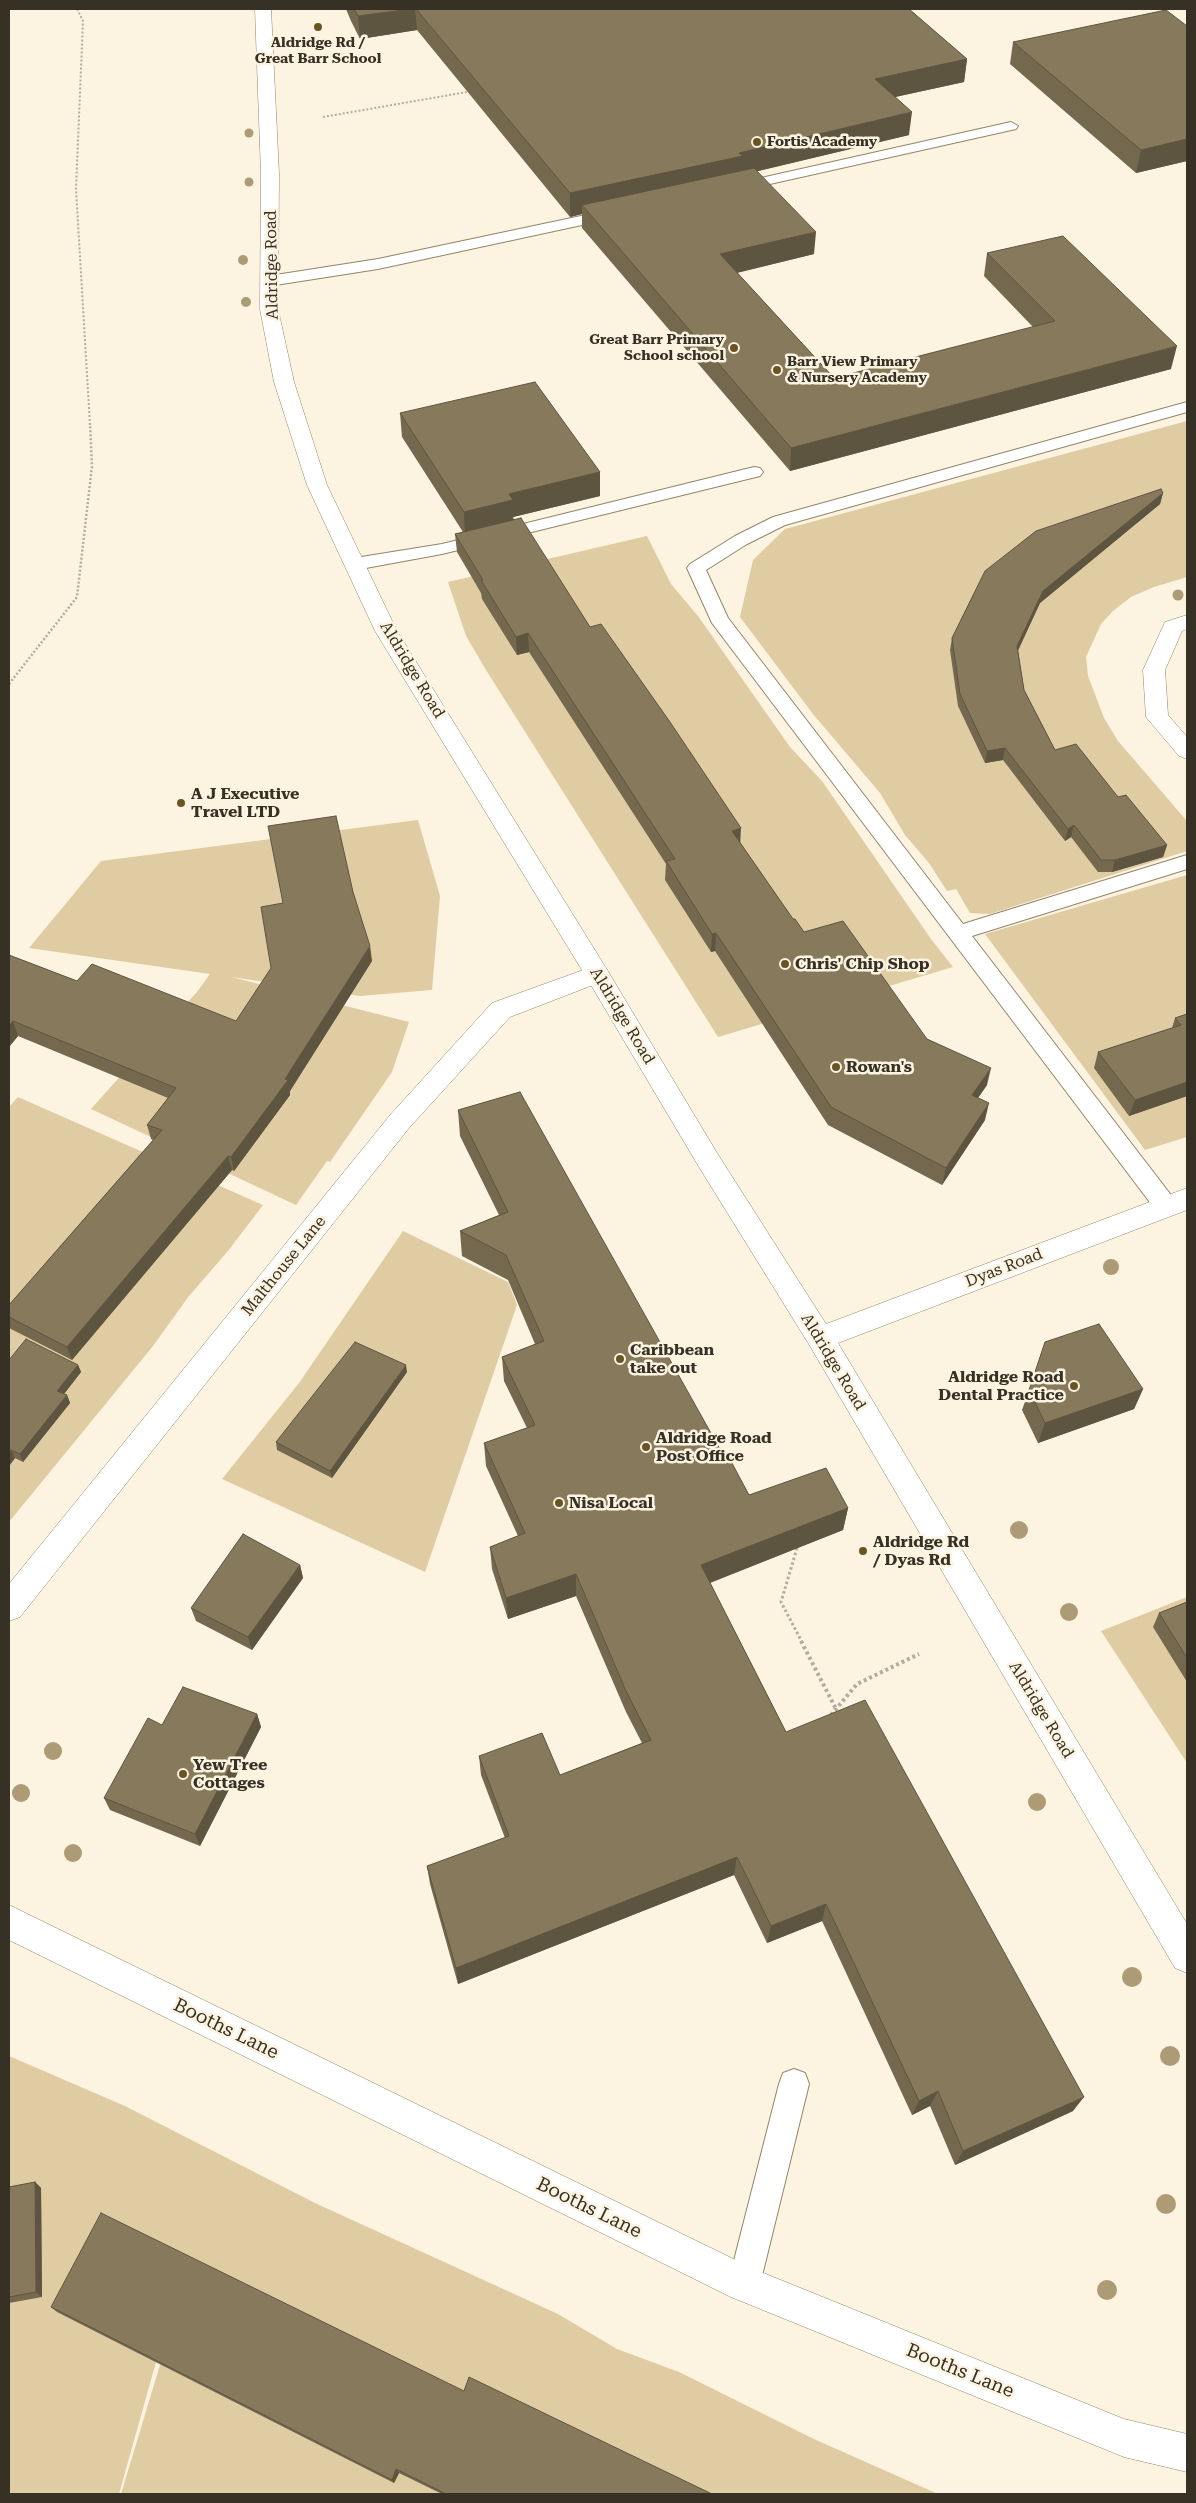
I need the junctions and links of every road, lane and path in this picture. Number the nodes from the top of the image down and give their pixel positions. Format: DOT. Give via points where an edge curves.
graph roads {
  1 [pos="78,9"];
  2 [pos="263,9"];
  3 [pos="467,92"];
  4 [pos="323,117"];
  5 [pos="1011,126"];
  6 [pos="722,190"];
  7 [pos="626,212"];
  8 [pos="270,281"];
  9 [pos="1187,407"];
  10 [pos="754,472"];
  11 [pos="355,564"];
  12 [pos="1187,622"];
  13 [pos="9,684"];
  14 [pos="1187,751"];
  15 [pos="1187,862"];
  16 [pos="959,933"];
  17 [pos="597,974"];
  18 [pos="1177,1202"];
  19 [pos="820,1338"];
  20 [pos="797,1548"];
  21 [pos="9,1607"];
  22 [pos="919,1654"];
  23 [pos="836,1709"];
  24 [pos="825,1722"];
  25 [pos="1178,1919"];
  26 [pos="9,1922"];
  27 [pos="1187,1956"];
  28 [pos="794,2084"];
  29 [pos="744,2284"];
  30 [pos="1187,2453"];
  1 -- 13 [label="path" via="83,21 76,189 92,466 77,598"];
  2 -- 8 [label="street, Aldridge Road" via="270,174"];
  3 -- 4 [label="path"];
  5 -- 6 [label="lane"];
  7 -- 8 [label="lane" via="378,264"];
  8 -- 11 [label="street, Aldridge Road" via="269,309 284,382 317,485"];
  9 -- 16 [label="lane" via="778,521 696,568 719,619"];
  10 -- 11 [label="lane" via="442,549"];
  11 -- 17 [label="street, Aldridge Road" via="386,631"];
  12 -- 14 [label="street" via="1172,627 1154,670 1157,716"];
  15 -- 16 [label="lane"];
  16 -- 18 [label="lane"];
  17 -- 19 [label="street, Aldridge Road" via="708,1160"];
  17 -- 21 [label="street, Malthouse Lane" via="502,1010 400,1121"];
  18 -- 19 [label="street, Dyas Road"];
  19 -- 25 [label="street, Aldridge Road"];
  20 -- 23 [label="path" via="781,1602"];
  22 -- 23 [label="path" via="856,1684"];
  23 -- 24 [label="path"];
  25 -- 27 [label="street, Aldridge Road"];
  26 -- 29 [label="street, Booths Lane"];
  28 -- 29 [label="lane"];
  29 -- 30 [label="street, Booths Lane" via="1124,2438"];
}
